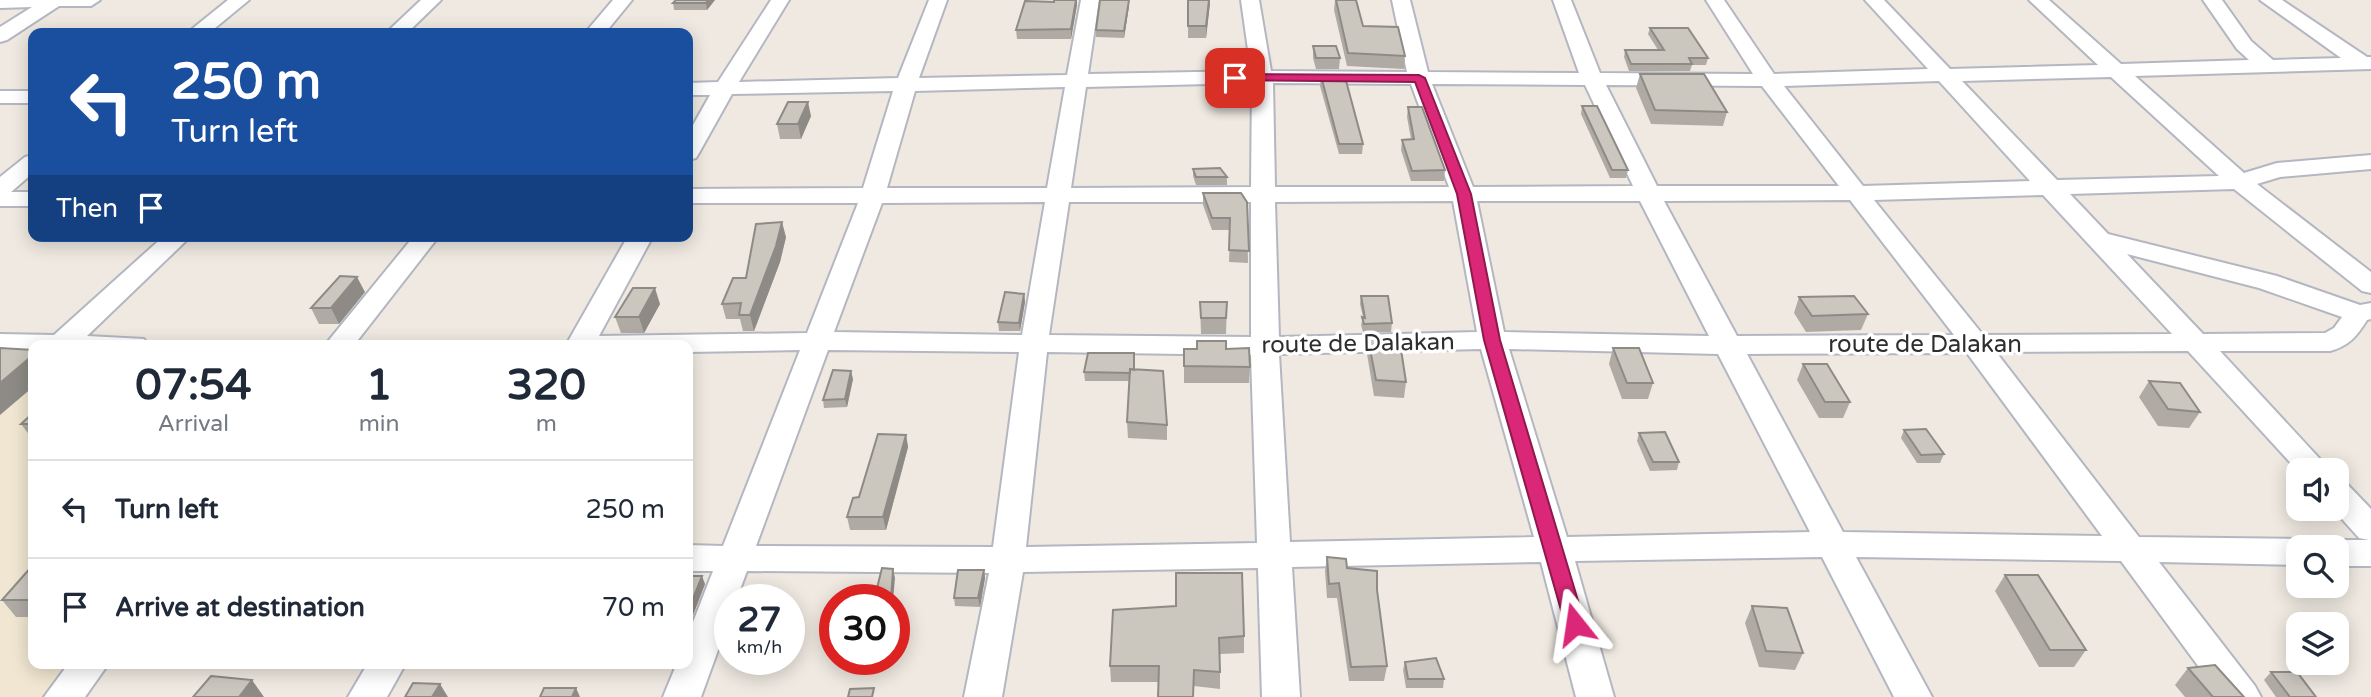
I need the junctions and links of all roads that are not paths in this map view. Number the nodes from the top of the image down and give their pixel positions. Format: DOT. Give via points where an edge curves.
graph roads {
  1 [pos="55,0"];
  2 [pos="91,0"];
  3 [pos="240,0"];
  4 [pos="432,0"];
  5 [pos="623,0"];
  6 [pos="780,0"];
  7 [pos="938,0"];
  8 [pos="1090,0"];
  9 [pos="1250,0"];
  10 [pos="1401,0"];
  11 [pos="1562,0"];
  12 [pos="1715,0"];
  13 [pos="1874,0"];
  14 [pos="2038,0"];
  15 [pos="2212,0"];
  16 [pos="2269,0"];
  17 [pos="0,2"];
  18 [pos="204,28"];
  19 [pos="401,28"];
  20 [pos="599,28"];
  21 [pos="0,36"];
  22 [pos="2367,63"];
  23 [pos="2267,65"];
  24 [pos="2114,70"];
  25 [pos="1944,75"];
  26 [pos="1262,77"];
  27 [pos="1419,78"];
  28 [pos="1592,79"];
  29 [pos="1768,80"];
  30 [pos="1076,82"];
  31 [pos="906,84"];
  32 [pos="725,88"];
  33 [pos="693,89"];
  34 [pos="0,97"];
  35 [pos="28,97"];
  36 [pos="693,144"];
  37 [pos="2371,162"];
  38 [pos="28,166"];
  39 [pos="2240,182"];
  40 [pos="2048,187"];
  41 [pos="0,189"];
  42 [pos="1648,193"];
  43 [pos="1856,193"];
  44 [pos="873,194"];
  45 [pos="1058,194"];
  46 [pos="1264,194"];
  47 [pos="1464,194"];
  48 [pos="693,196"];
  49 [pos="28,199"];
  50 [pos="0,200"];
  51 [pos="2102,240"];
  52 [pos="172,242"];
  53 [pos="422,242"];
  54 [pos="638,242"];
  55 [pos="2371,285"];
  56 [pos="2364,312"];
  57 [pos="65,340"];
  58 [pos="343,340"];
  59 [pos="585,340"];
  60 [pos="1492,340"];
  61 [pos="818,341"];
  62 [pos="2196,342"];
  63 [pos="0,343"];
  64 [pos="28,343"];
  65 [pos="693,343"];
  66 [pos="1034,343"];
  67 [pos="1975,344"];
  68 [pos="1727,345"];
  69 [pos="1265,346"];
  70 [pos="2304,458"];
  71 [pos="2349,506"];
  72 [pos="2371,529"];
  73 [pos="1833,544"];
  74 [pos="2130,548"];
  75 [pos="1555,551"];
  76 [pos="2286,552"];
  77 [pos="2349,553"];
  78 [pos="2371,553"];
  79 [pos="1273,554"];
  80 [pos="693,558"];
  81 [pos="736,558"];
  82 [pos="1008,560"];
  83 [pos="86,669"];
  84 [pos="384,669"];
  85 [pos="693,669"];
  86 [pos="693,669"];
  87 [pos="63,697"];
  88 [pos="367,697"];
  89 [pos="682,697"];
  90 [pos="983,697"];
  91 [pos="1281,697"];
  92 [pos="1595,697"];
  93 [pos="1913,697"];
  94 [pos="2242,697"];
  1 -- 2 [label="street"];
  1 -- 17 [label="street"];
  1 -- 21 [label="street"];
  3 -- 18 [label="street"];
  4 -- 19 [label="street"];
  5 -- 20 [label="street"];
  6 -- 32 [label="street"];
  7 -- 31 [label="street"];
  8 -- 30 [label="street"];
  9 -- 26 [label="street"];
  10 -- 27 [label="street"];
  11 -- 28 [label="street"];
  12 -- 29 [label="street"];
  13 -- 25 [label="street"];
  14 -- 24 [label="street"];
  15 -- 23 [label="street" via="2244,45"];
  16 -- 22 [label="street"];
  22 -- 23 [label="street"];
  23 -- 24 [label="street"];
  24 -- 25 [label="street"];
  24 -- 39 [label="street"];
  25 -- 29 [label="street"];
  25 -- 40 [label="street"];
  26 -- 27 [label="street"];
  26 -- 30 [label="street"];
  26 -- 46 [label="street"];
  27 -- 28 [label="street"];
  27 -- 47 [label="street"];
  28 -- 29 [label="street"];
  28 -- 42 [label="street"];
  29 -- 43 [label="street"];
  30 -- 31 [label="street"];
  30 -- 45 [label="street"];
  31 -- 32 [label="street"];
  31 -- 44 [label="street"];
  32 -- 33 [label="street"];
  32 -- 36 [label="street"];
  34 -- 35 [label="street"];
  37 -- 39 [label="street" via="2277,170"];
  38 -- 41 [label="street"];
  39 -- 40 [label="street"];
  39 -- 55 [label="street"];
  40 -- 43 [label="street"];
  40 -- 51 [label="street"];
  42 -- 43 [label="street"];
  42 -- 47 [label="street"];
  42 -- 68 [label="street"];
  43 -- 67 [label="street"];
  44 -- 45 [label="street"];
  44 -- 48 [label="street"];
  44 -- 61 [label="street"];
  45 -- 46 [label="street"];
  45 -- 66 [label="street"];
  46 -- 47 [label="street"];
  46 -- 69 [label="street"];
  47 -- 60 [label="street"];
  49 -- 50 [label="street"];
  51 -- 56 [label="street"];
  51 -- 62 [label="street"];
  52 -- 57 [label="street"];
  53 -- 58 [label="street"];
  54 -- 59 [label="street"];
  56 -- 62 [label="street, route de Dalakan" via="2330,342"];
  60 -- 68 [label="street, route de Dalakan"];
  60 -- 69 [label="street, route de Dalakan"];
  60 -- 75 [label="street"];
  61 -- 65 [label="street, route de Dalakan"];
  61 -- 66 [label="street, route de Dalakan"];
  61 -- 81 [label="street"];
  62 -- 67 [label="street, route de Dalakan"];
  62 -- 70 [label="street"];
  63 -- 64 [label="street"];
  66 -- 69 [label="street, route de Dalakan"];
  66 -- 82 [label="street"];
  67 -- 68 [label="street, route de Dalakan"];
  67 -- 74 [label="street"];
  68 -- 73 [label="street"];
  69 -- 79 [label="street"];
  71 -- 72 [label="street"];
  73 -- 74 [label="street"];
  73 -- 75 [label="street"];
  73 -- 93 [label="street"];
  74 -- 76 [label="street"];
  74 -- 94 [label="street"];
  75 -- 79 [label="street"];
  75 -- 92 [label="street"];
  77 -- 78 [label="street"];
  79 -- 82 [label="street"];
  79 -- 91 [label="street"];
  80 -- 81 [label="street"];
  81 -- 82 [label="street"];
  81 -- 85 [label="street"];
  82 -- 90 [label="street"];
  83 -- 87 [label="street"];
  84 -- 88 [label="street"];
  86 -- 89 [label="street"];
}
